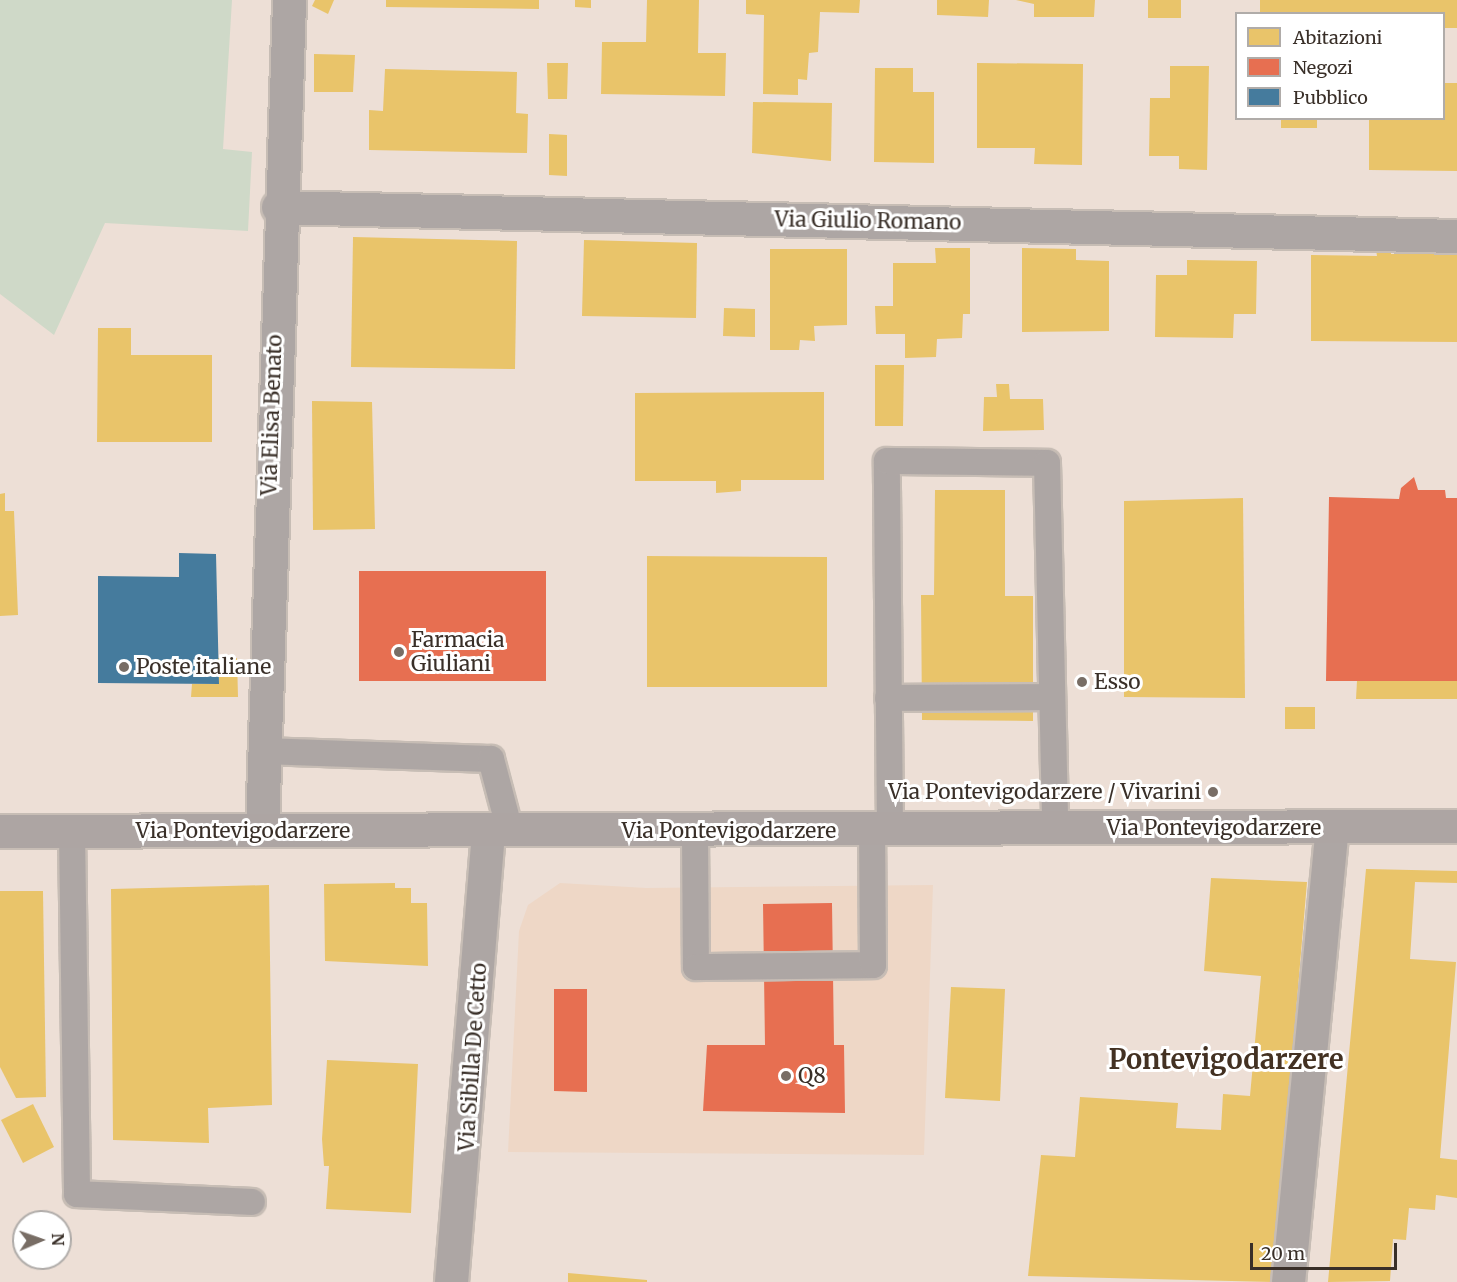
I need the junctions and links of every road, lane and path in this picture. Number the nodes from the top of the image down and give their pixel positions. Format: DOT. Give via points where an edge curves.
graph roads {
  1 [pos="289,0"];
  2 [pos="278,207"];
  3 [pos="1457,236"];
  4 [pos="1052,697"];
  5 [pos="888,698"];
  6 [pos="262,751"];
  7 [pos="1457,826"];
  8 [pos="1332,827"];
  9 [pos="262,829"];
  10 [pos="1055,829"];
  11 [pos="881,830"];
  12 [pos="0,831"];
  13 [pos="72,831"];
  14 [pos="499,831"];
  15 [pos="695,833"];
  16 [pos="252,1202"];
  17 [pos="451,1282"];
  18 [pos="1288,1282"];
  1 -- 2 [label="street, Via Elisa Benato"];
  2 -- 3 [label="street, Via Giulio Romano"];
  2 -- 6 [label="street, Via Elisa Benato"];
  4 -- 5 [label="lane"];
  4 -- 5 [label="lane" via="1047,463 886,461"];
  4 -- 10 [label="lane"];
  5 -- 11 [label="lane"];
  6 -- 9 [label="street, Via Elisa Benato"];
  6 -- 14 [label="lane" via="491,759"];
  7 -- 8 [label="main road, Via Pontevigodarzere"];
  8 -- 10 [label="main road, Via Pontevigodarzere"];
  8 -- 18 [label="street"];
  9 -- 13 [label="main road, Via Pontevigodarzere"];
  9 -- 14 [label="main road, Via Pontevigodarzere"];
  10 -- 11 [label="main road, Via Pontevigodarzere"];
  11 -- 15 [label="main road, Via Pontevigodarzere"];
  11 -- 15 [label="lane" via="873,965 696,967"];
  12 -- 13 [label="main road, Via Pontevigodarzere"];
  13 -- 16 [label="lane" via="77,1194"];
  14 -- 15 [label="main road, Via Pontevigodarzere"];
  14 -- 17 [label="street, Via Sibilla De Cetto"];
}
